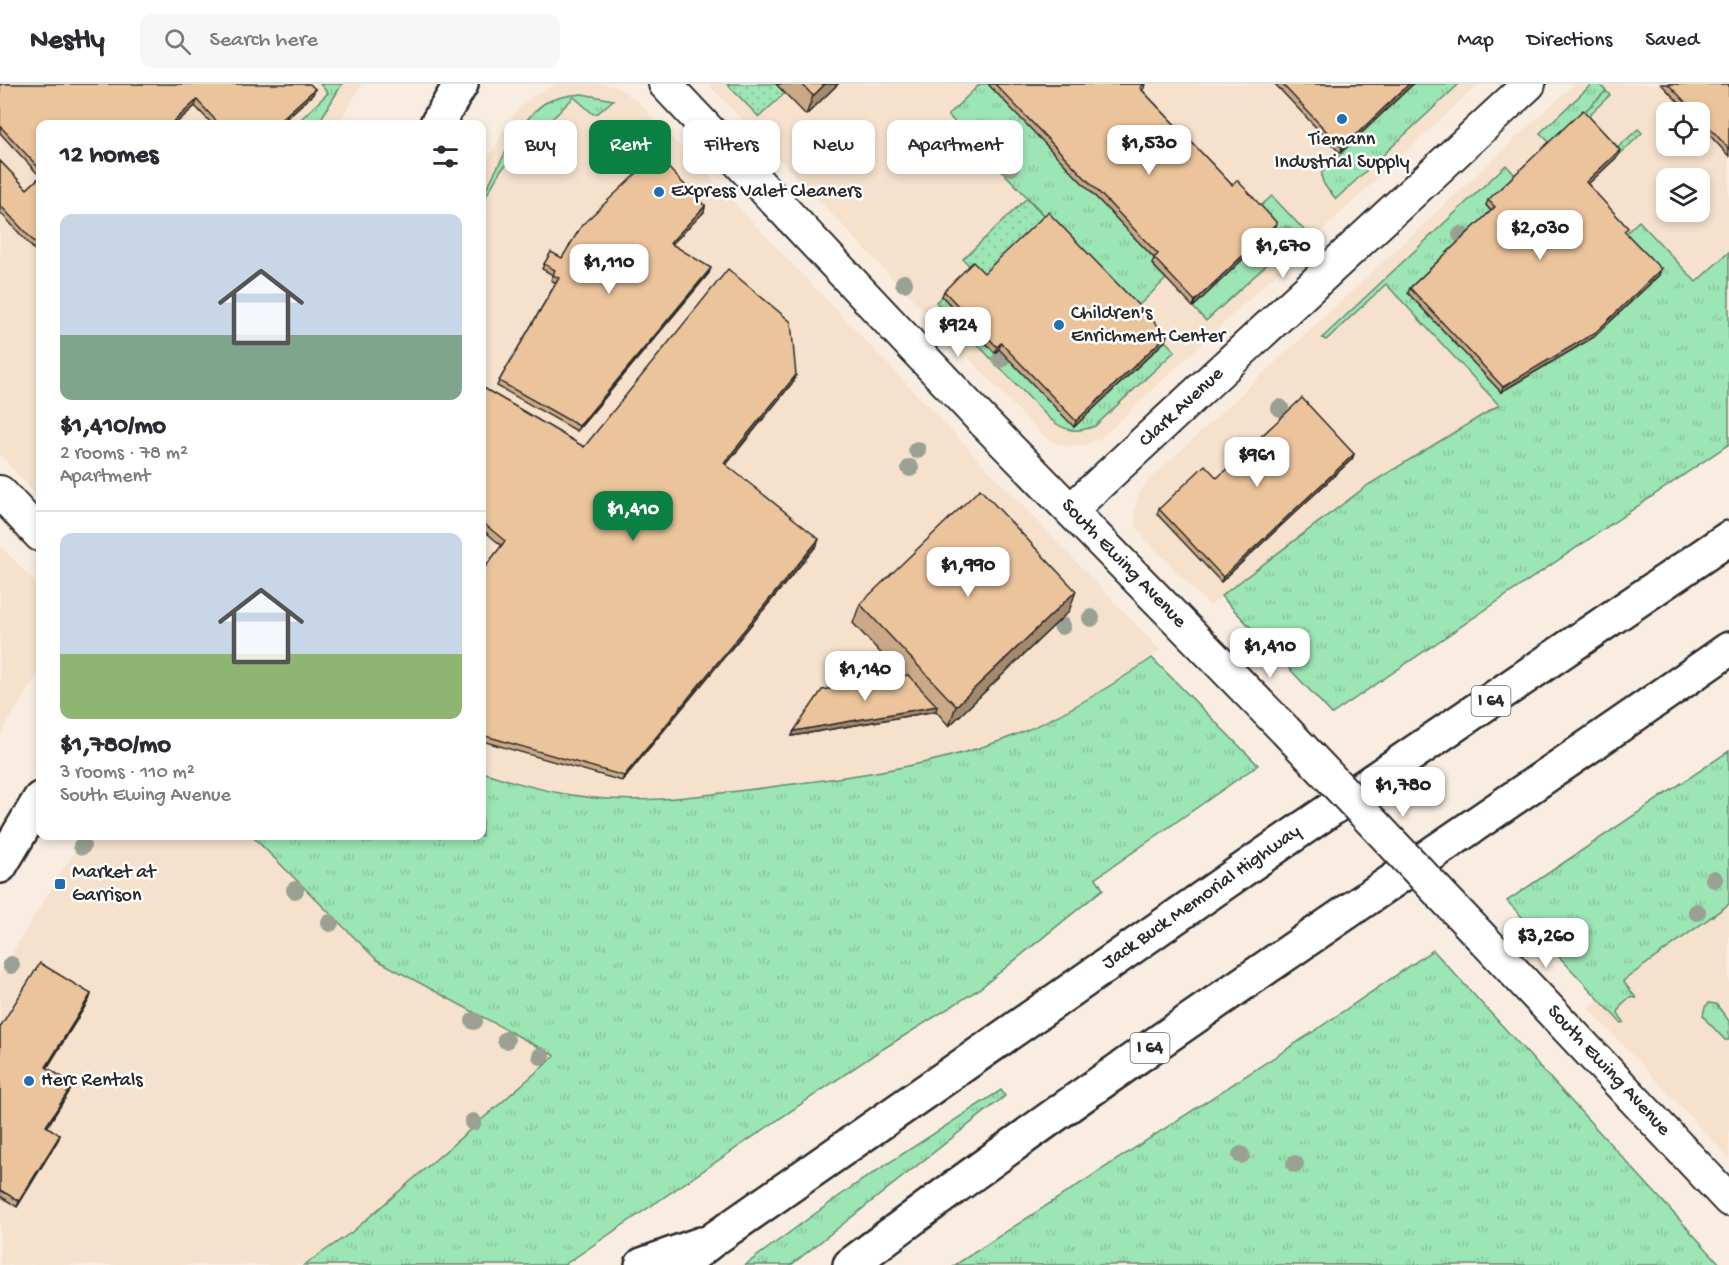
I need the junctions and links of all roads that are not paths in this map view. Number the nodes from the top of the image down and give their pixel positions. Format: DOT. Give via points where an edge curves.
graph roads {
  1 [pos="461,84"];
  2 [pos="665,84"];
  3 [pos="1529,84"];
  4 [pos="439,120"];
  5 [pos="0,492"];
  6 [pos="1071,510"];
  7 [pos="1729,530"];
  8 [pos="36,531"];
  9 [pos="1729,538"];
  10 [pos="1701,557"];
  11 [pos="1729,649"];
  12 [pos="36,806"];
  13 [pos="0,866"];
  14 [pos="1729,1200"];
  15 [pos="714,1239"];
  16 [pos="642,1265"];
  17 [pos="680,1265"];
  18 [pos="850,1265"];
  1 -- 4 [label="main road"];
  2 -- 6 [label="street, South Ewing Avenue"];
  3 -- 6 [label="street, Clark Avenue"];
  5 -- 8 [label="street"];
  6 -- 14 [label="street, South Ewing Avenue, bridge" via="1285,730"];
  7 -- 10 [label="main road"];
  9 -- 10 [label="main road, Jack Buck Memorial Highway / I 64"];
  10 -- 15 [label="main road, Jack Buck Memorial Highway / I 64" via="1280,844"];
  11 -- 18 [label="main road, I 64" via="1162,1039"];
  12 -- 13 [label="main road"];
  15 -- 16 [label="main road"];
  15 -- 17 [label="main road, Jack Buck Memorial Highway / I 64"];
}
